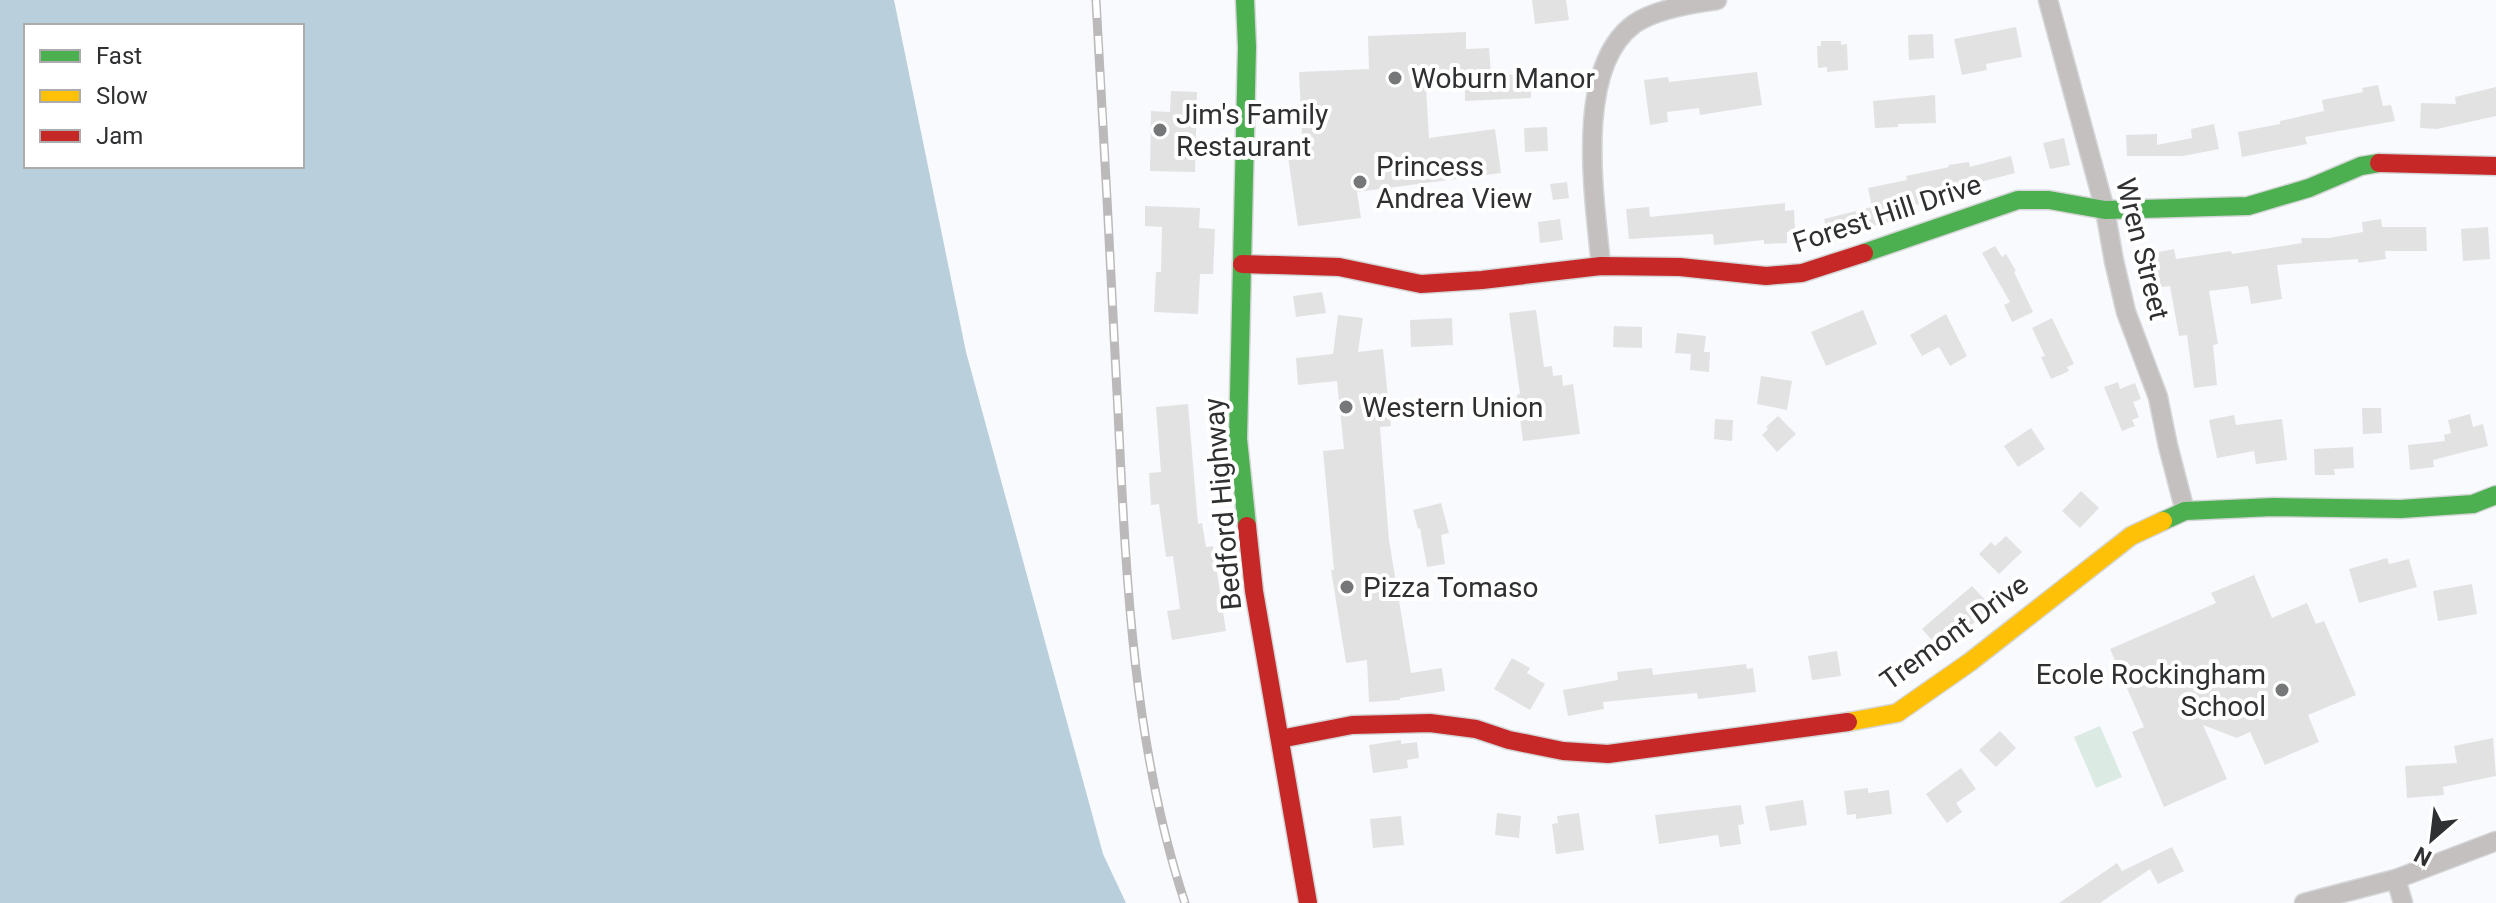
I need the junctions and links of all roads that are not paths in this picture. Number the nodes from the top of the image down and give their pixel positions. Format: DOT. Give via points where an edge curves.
graph roads {
  1 [pos="1245,0"];
  2 [pos="1717,0"];
  3 [pos="2048,0"];
  4 [pos="2496,166"];
  5 [pos="2105,210"];
  6 [pos="1242,264"];
  7 [pos="1601,266"];
  8 [pos="2496,495"];
  9 [pos="2185,511"];
  10 [pos="1280,739"];
  11 [pos="2496,841"];
  12 [pos="2396,879"];
  13 [pos="1308,903"];
  14 [pos="2304,903"];
  15 [pos="2403,903"];
  1 -- 6 [label="street, Bedford Highway"];
  2 -- 7 [label="street" via="1687,3 1636,23 1617,41 1605,66 1592,120"];
  3 -- 5 [label="street, Wren Street"];
  4 -- 5 [label="street, Forest Hill Drive" via="2389,162 2361,166 2248,206"];
  5 -- 7 [label="street, Forest Hill Drive" via="2018,200 1802,273 1766,276"];
  5 -- 9 [label="street, Wren Street" via="2126,312 2158,397"];
  6 -- 7 [label="street, Forest Hill Drive" via="1339,267 1421,284"];
  6 -- 10 [label="street, Bedford Highway" via="1238,439 1254,591"];
  8 -- 9 [label="street, Tremont Drive" via="2473,504 2401,509"];
  9 -- 10 [label="street, Tremont Drive" via="2131,536 1897,713 1608,754 1563,751 1430,723 1352,725"];
  10 -- 13 [label="street, Bedford Highway"];
  11 -- 12 [label="street"];
  12 -- 14 [label="street"];
  12 -- 15 [label="street"];
}
